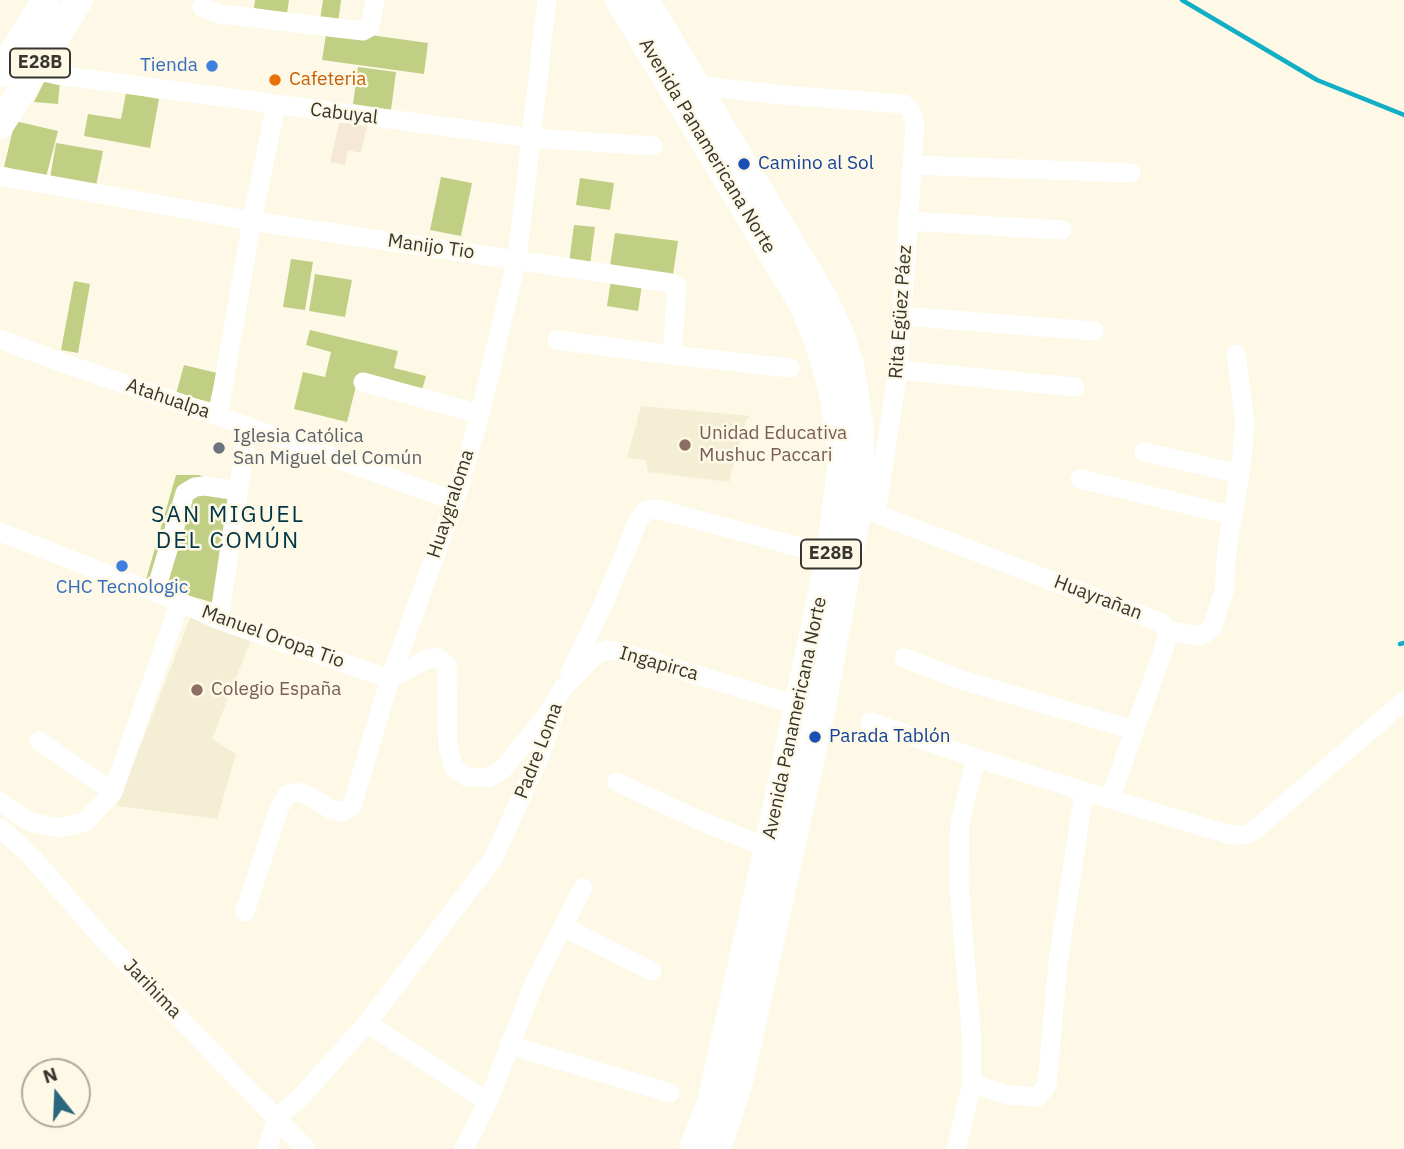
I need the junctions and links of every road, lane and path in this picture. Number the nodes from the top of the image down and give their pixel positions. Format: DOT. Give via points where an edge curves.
graph roads {
  1 [pos="46,0"];
  2 [pos="79,0"];
  3 [pos="375,0"];
  4 [pos="547,0"];
  5 [pos="641,0"];
  6 [pos="202,7"];
  7 [pos="35,71"];
  8 [pos="0,73"];
  9 [pos="695,85"];
  10 [pos="276,105"];
  11 [pos="0,125"];
  12 [pos="532,138"];
  13 [pos="653,146"];
  14 [pos="912,165"];
  15 [pos="1132,173"];
  16 [pos="0,176"];
  17 [pos="252,221"];
  18 [pos="907,221"];
  19 [pos="1062,230"];
  20 [pos="517,259"];
  21 [pos="902,316"];
  22 [pos="1094,331"];
  23 [pos="0,339"];
  24 [pos="557,340"];
  25 [pos="1236,354"];
  26 [pos="672,355"];
  27 [pos="789,368"];
  28 [pos="898,370"];
  29 [pos="363,382"];
  30 [pos="1075,387"];
  31 [pos="480,414"];
  32 [pos="218,416"];
  33 [pos="248,426"];
  34 [pos="1144,452"];
  35 [pos="1240,474"];
  36 [pos="1080,479"];
  37 [pos="238,491"];
  38 [pos="455,501"];
  39 [pos="867,510"];
  40 [pos="1231,515"];
  41 [pos="0,532"];
  42 [pos="830,555"];
  43 [pos="155,593"];
  44 [pos="180,602"];
  45 [pos="219,620"];
  46 [pos="1167,631"];
  47 [pos="904,658"];
  48 [pos="390,679"];
  49 [pos="563,688"];
  50 [pos="1404,701"];
  51 [pos="797,705"];
  52 [pos="870,722"];
  53 [pos="1134,730"];
  54 [pos="39,741"];
  55 [pos="976,758"];
  56 [pos="617,782"];
  57 [pos="113,792"];
  58 [pos="1084,792"];
  59 [pos="1110,799"];
  60 [pos="0,802"];
  61 [pos="0,828"];
  62 [pos="768,849"];
  63 [pos="583,888"];
  64 [pos="245,912"];
  65 [pos="564,927"];
  66 [pos="652,971"];
  67 [pos="367,1023"];
  68 [pos="509,1045"];
  69 [pos="972,1084"];
  70 [pos="670,1093"];
  71 [pos="488,1102"];
  72 [pos="278,1117"];
  73 [pos="267,1149"];
  74 [pos="306,1149"];
  75 [pos="464,1149"];
  76 [pos="693,1149"];
  77 [pos="717,1149"];
  78 [pos="956,1149"];
  1 -- 8 [label="highway, E28B"];
  2 -- 7 [label="highway, E28B"];
  3 -- 6 [label="street" via="370,27 363,31 219,14"];
  4 -- 12 [label="street, Huaygraloma"];
  5 -- 9 [label="highway, Avenida Panamericana Norte / E28B"];
  5 -- 42 [label="highway, Avenida Panamericana Norte / E28B" via="817,337 833,391 842,461"];
  7 -- 10 [label="street, Cabuyal"];
  7 -- 11 [label="highway, E28B"];
  9 -- 14 [label="street, Rita Egüez Páez" via="904,103 915,124"];
  9 -- 39 [label="highway, Avenida Panamericana Norte / E28B" via="839,331 850,364"];
  10 -- 12 [label="street, Cabuyal"];
  10 -- 17 [label="street"];
  12 -- 13 [label="street, Cabuyal"];
  12 -- 20 [label="street, Huaygraloma"];
  14 -- 15 [label="street"];
  14 -- 18 [label="street, Rita Egüez Páez"];
  16 -- 17 [label="street, Manijo Tio"];
  17 -- 20 [label="street, Manijo Tio"];
  17 -- 32 [label="street"];
  18 -- 19 [label="street"];
  18 -- 21 [label="street, Rita Egüez Páez"];
  20 -- 26 [label="street, Manijo Tio" via="675,284"];
  20 -- 31 [label="street, Huaygraloma"];
  21 -- 22 [label="street"];
  21 -- 28 [label="street, Rita Egüez Páez"];
  23 -- 32 [label="street, Atahualpa"];
  24 -- 26 [label="street"];
  25 -- 35 [label="street" via="1245,424"];
  26 -- 27 [label="street"];
  28 -- 30 [label="street"];
  28 -- 39 [label="street, Rita Egüez Páez"];
  29 -- 31 [label="street"];
  31 -- 38 [label="street, Huaygraloma"];
  32 -- 33 [label="street, Atahualpa"];
  33 -- 37 [label="street"];
  33 -- 38 [label="street, Atahualpa"];
  34 -- 35 [label="street"];
  35 -- 40 [label="street"];
  36 -- 40 [label="street"];
  37 -- 43 [label="street" via="205,486 185,494"];
  37 -- 45 [label="street"];
  38 -- 48 [label="street, Huaygraloma"];
  39 -- 46 [label="street, Huayrañan" via="1162,623"];
  39 -- 77 [label="highway, Avenida Panamericana Norte / E28B" via="739,1082"];
  40 -- 46 [label="street" via="1224,591 1213,628 1201,636"];
  41 -- 43 [label="street, Manuel Oropa Tio"];
  42 -- 49 [label="street, Padre Loma" via="656,509 645,511"];
  42 -- 51 [label="highway, Avenida Panamericana Norte / E28B"];
  43 -- 44 [label="street, Manuel Oropa Tio"];
  44 -- 45 [label="street, Manuel Oropa Tio"];
  44 -- 57 [label="street"];
  45 -- 48 [label="street, Manuel Oropa Tio"];
  46 -- 53 [label="street"];
  47 -- 53 [label="street" via="965,681"];
  48 -- 49 [label="street, Ingapirca" via="429,658 439,658 447,666 448,748 454,768 467,777 488,778 503,769"];
  48 -- 64 [label="street, Huaygraloma" via="352,807 342,812 306,794 287,795"];
  49 -- 51 [label="street, Ingapirca" via="595,654 607,650"];
  49 -- 67 [label="street, Padre Loma" via="541,754 493,859"];
  50 -- 59 [label="street" via="1246,835 1231,835"];
  51 -- 62 [label="highway, Avenida Panamericana Norte / E28B"];
  52 -- 55 [label="street"];
  53 -- 59 [label="street"];
  54 -- 57 [label="street"];
  55 -- 58 [label="street"];
  55 -- 69 [label="street" via="960,822 959,885"];
  56 -- 62 [label="street"];
  57 -- 60 [label="street" via="85,822 59,828 30,822"];
  58 -- 59 [label="street"];
  58 -- 69 [label="street" via="1058,963 1047,1085 1038,1097 1009,1095"];
  61 -- 72 [label="street, Jarihima"];
  62 -- 76 [label="highway, Avenida Panamericana Norte / E28B" via="711,1102"];
  63 -- 65 [label="street"];
  65 -- 66 [label="street"];
  65 -- 68 [label="street"];
  67 -- 71 [label="street"];
  67 -- 72 [label="street, Padre Loma"];
  68 -- 70 [label="street"];
  68 -- 71 [label="street"];
  69 -- 78 [label="street"];
  71 -- 75 [label="street"];
  72 -- 73 [label="street"];
  72 -- 74 [label="street, Jarihima"];
}
